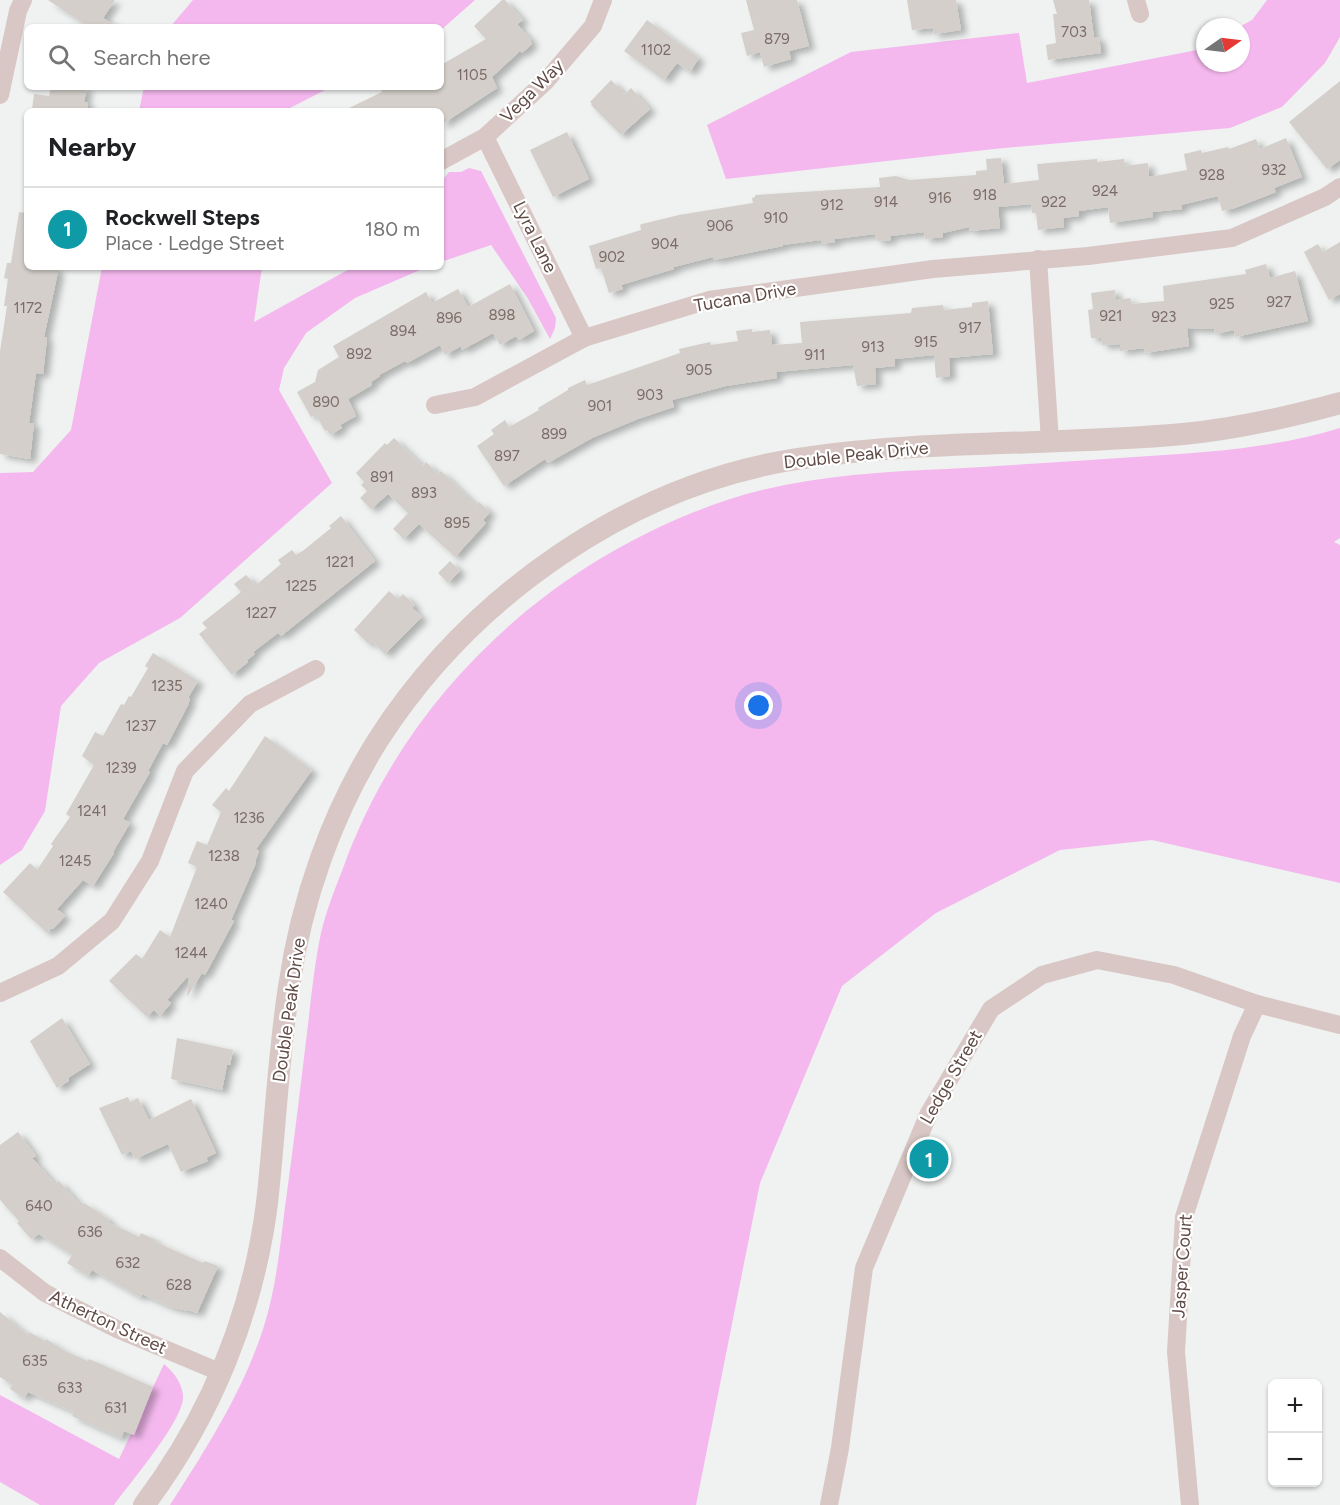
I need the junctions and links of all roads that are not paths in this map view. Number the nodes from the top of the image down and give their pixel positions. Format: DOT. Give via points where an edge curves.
graph roads {
  1 [pos="23,0"];
  2 [pos="603,0"];
  3 [pos="2,76"];
  4 [pos="0,95"];
  5 [pos="485,137"];
  6 [pos="444,159"];
  7 [pos="1340,187"];
  8 [pos="1038,259"];
  9 [pos="584,338"];
  10 [pos="1340,403"];
  11 [pos="435,405"];
  12 [pos="1050,441"];
  13 [pos="316,669"];
  14 [pos="0,993"];
  15 [pos="1257,1004"];
  16 [pos="1340,1024"];
  17 [pos="0,1258"];
  18 [pos="222,1373"];
  19 [pos="144,1505"];
  20 [pos="829,1505"];
  21 [pos="1190,1505"];
  1 -- 3 [label="street"];
  2 -- 5 [label="street, Vega Way" via="593,26 546,81"];
  3 -- 4 [label="street"];
  5 -- 6 [label="street, Vega Way"];
  5 -- 9 [label="street, Lyra Lane"];
  7 -- 8 [label="street, Tucana Drive" via="1232,238"];
  8 -- 9 [label="street, Tucana Drive" via="933,269 709,300"];
  8 -- 12 [label="street"];
  9 -- 11 [label="street, Tucana Drive" via="475,397"];
  10 -- 12 [label="street, Double Peak Drive" via="1188,434"];
  12 -- 18 [label="street, Double Peak Drive" via="821,456 701,483 628,515 529,577 478,622 418,685 352,785 308,900 289,987 260,1247"];
  13 -- 14 [label="street" via="250,704 185,771 150,861 112,921 58,966"];
  15 -- 16 [label="street, Ledge Street"];
  15 -- 20 [label="street, Ledge Street" via="1174,975 1097,960 1042,975 991,1009 929,1113 864,1268"];
  15 -- 21 [label="street, Jasper Court" via="1242,1036 1184,1216 1176,1352"];
  17 -- 18 [label="street, Atherton Street" via="45,1293 117,1329"];
  18 -- 19 [label="street, Double Peak Drive" via="177,1457"];
}
